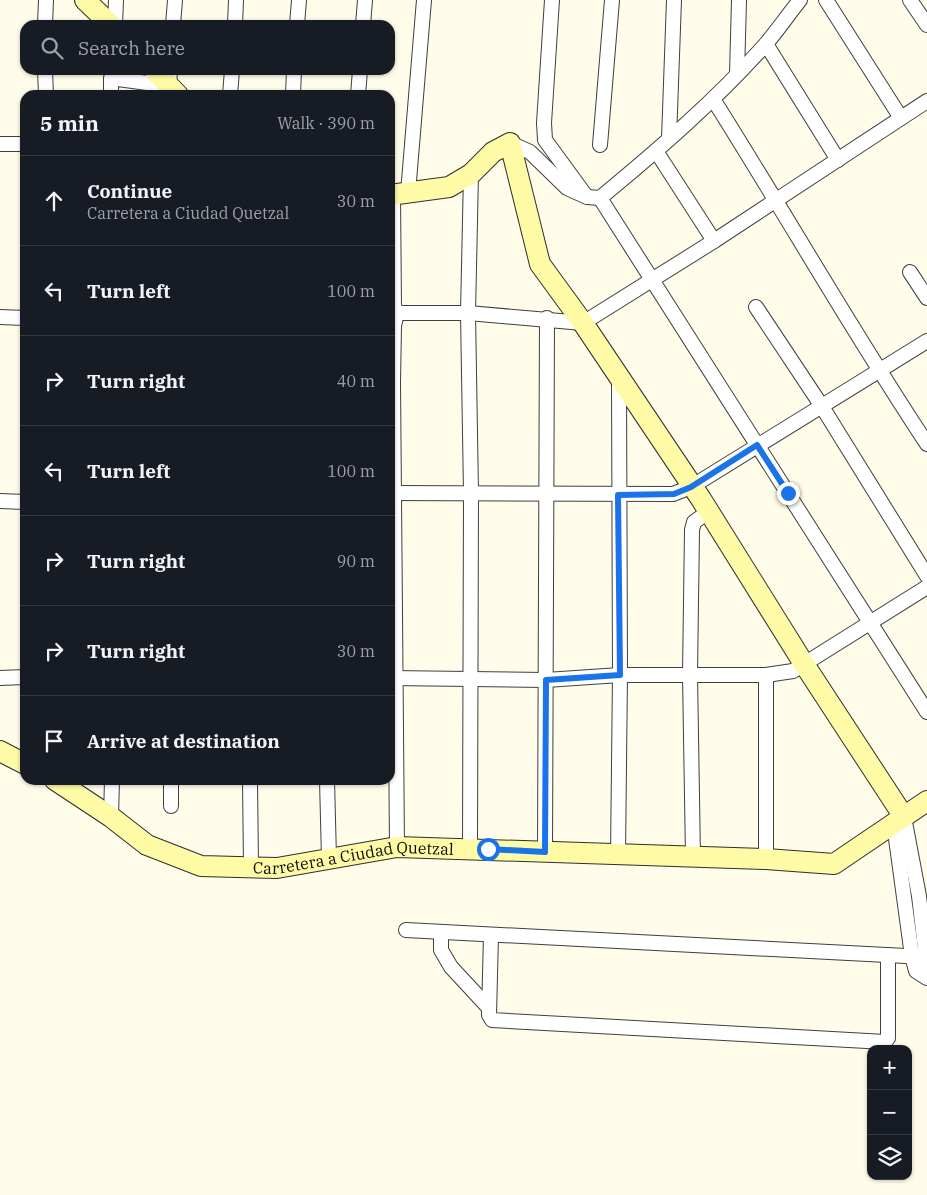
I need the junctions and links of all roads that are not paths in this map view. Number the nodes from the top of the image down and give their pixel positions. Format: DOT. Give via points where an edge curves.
graph roads {
  1 [pos="46,0"];
  2 [pos="85,0"];
  3 [pos="116,0"];
  4 [pos="175,0"];
  5 [pos="236,0"];
  6 [pos="299,0"];
  7 [pos="365,0"];
  8 [pos="424,0"];
  9 [pos="552,0"];
  10 [pos="612,0"];
  11 [pos="674,0"];
  12 [pos="739,0"];
  13 [pos="800,0"];
  14 [pos="826,0"];
  15 [pos="910,0"];
  16 [pos="45,20"];
  17 [pos="106,20"];
  18 [pos="115,20"];
  19 [pos="173,20"];
  20 [pos="235,20"];
  21 [pos="298,20"];
  22 [pos="363,20"];
  23 [pos="927,25"];
  24 [pos="766,44"];
  25 [pos="737,74"];
  26 [pos="45,75"];
  27 [pos="161,75"];
  28 [pos="232,75"];
  29 [pos="294,75"];
  30 [pos="360,75"];
  31 [pos="173,84"];
  32 [pos="46,90"];
  33 [pos="111,90"];
  34 [pos="230,90"];
  35 [pos="293,90"];
  36 [pos="358,90"];
  37 [pos="713,98"];
  38 [pos="927,101"];
  39 [pos="901,118"];
  40 [pos="669,139"];
  41 [pos="510,142"];
  42 [pos="0,144"];
  43 [pos="20,144"];
  44 [pos="600,145"];
  45 [pos="656,151"];
  46 [pos="838,160"];
  47 [pos="471,174"];
  48 [pos="397,194"];
  49 [pos="593,197"];
  50 [pos="776,199"];
  51 [pos="714,241"];
  52 [pos="395,269"];
  53 [pos="910,272"];
  54 [pos="653,279"];
  55 [pos="927,298"];
  56 [pos="756,307"];
  57 [pos="395,313"];
  58 [pos="468,313"];
  59 [pos="0,317"];
  60 [pos="20,318"];
  61 [pos="547,318"];
  62 [pos="583,323"];
  63 [pos="927,341"];
  64 [pos="877,370"];
  65 [pos="619,379"];
  66 [pos="820,405"];
  67 [pos="927,444"];
  68 [pos="757,445"];
  69 [pos="691,487"];
  70 [pos="395,493"];
  71 [pos="471,493"];
  72 [pos="548,494"];
  73 [pos="618,495"];
  74 [pos="0,501"];
  75 [pos="20,502"];
  76 [pos="704,515"];
  77 [pos="927,576"];
  78 [pos="927,587"];
  79 [pos="870,623"];
  80 [pos="798,667"];
  81 [pos="690,674"];
  82 [pos="620,675"];
  83 [pos="766,675"];
  84 [pos="20,677"];
  85 [pos="0,678"];
  86 [pos="395,678"];
  87 [pos="470,679"];
  88 [pos="546,680"];
  89 [pos="927,712"];
  90 [pos="0,751"];
  91 [pos="20,761"];
  92 [pos="63,785"];
  93 [pos="112,785"];
  94 [pos="171,785"];
  95 [pos="250,785"];
  96 [pos="327,785"];
  97 [pos="395,785"];
  98 [pos="927,802"];
  99 [pos="170,806"];
  100 [pos="112,817"];
  101 [pos="899,821"];
  102 [pos="396,847"];
  103 [pos="470,848"];
  104 [pos="545,852"];
  105 [pos="618,855"];
  106 [pos="693,858"];
  107 [pos="329,859"];
  108 [pos="766,859"];
  109 [pos="251,867"];
  110 [pos="406,930"];
  111 [pos="441,932"];
  112 [pos="491,934"];
  113 [pos="888,955"];
  114 [pos="921,960"];
  115 [pos="927,978"];
  116 [pos="489,1008"];
  1 -- 16 [label="street"];
  2 -- 17 [label="street"];
  3 -- 18 [label="street"];
  4 -- 19 [label="street"];
  5 -- 20 [label="street"];
  6 -- 21 [label="street"];
  7 -- 22 [label="street"];
  8 -- 48 [label="street"];
  9 -- 49 [label="street" via="545,140"];
  10 -- 44 [label="street"];
  11 -- 40 [label="street"];
  12 -- 25 [label="street"];
  13 -- 24 [label="street"];
  14 -- 39 [label="street"];
  15 -- 23 [label="street"];
  24 -- 25 [label="street"];
  24 -- 46 [label="street"];
  25 -- 37 [label="street"];
  26 -- 32 [label="street"];
  27 -- 31 [label="street"];
  28 -- 34 [label="street"];
  29 -- 35 [label="street"];
  30 -- 36 [label="street"];
  31 -- 33 [label="street" via="111,78"];
  37 -- 40 [label="street"];
  37 -- 50 [label="street"];
  38 -- 39 [label="street"];
  39 -- 46 [label="street"];
  40 -- 45 [label="street"];
  41 -- 47 [label="street" via="493,152"];
  41 -- 49 [label="street" via="530,152 567,188"];
  41 -- 62 [label="street" via="540,264"];
  42 -- 43 [label="street"];
  45 -- 49 [label="street"];
  45 -- 51 [label="street"];
  46 -- 50 [label="street"];
  47 -- 48 [label="street" via="449,187"];
  47 -- 58 [label="street"];
  48 -- 52 [label="street"];
  49 -- 54 [label="street"];
  50 -- 51 [label="street"];
  50 -- 64 [label="street"];
  51 -- 54 [label="street"];
  53 -- 55 [label="street"];
  54 -- 62 [label="street"];
  54 -- 68 [label="street"];
  56 -- 66 [label="street"];
  57 -- 58 [label="street"];
  58 -- 61 [label="street"];
  58 -- 71 [label="street"];
  59 -- 60 [label="street"];
  61 -- 62 [label="street"];
  61 -- 72 [label="street"];
  62 -- 65 [label="street"];
  63 -- 64 [label="street"];
  64 -- 66 [label="street"];
  64 -- 67 [label="street"];
  65 -- 69 [label="street"];
  65 -- 73 [label="street"];
  66 -- 68 [label="street"];
  66 -- 77 [label="street"];
  68 -- 69 [label="street"];
  68 -- 79 [label="street"];
  69 -- 73 [label="street" via="674,494"];
  69 -- 76 [label="street" via="692,502"];
  70 -- 71 [label="street"];
  71 -- 72 [label="street"];
  71 -- 87 [label="street"];
  72 -- 73 [label="street"];
  72 -- 88 [label="street"];
  73 -- 82 [label="street"];
  74 -- 75 [label="street"];
  76 -- 80 [label="street"];
  76 -- 81 [label="street" via="694,522 692,530"];
  78 -- 79 [label="street"];
  79 -- 80 [label="street"];
  79 -- 89 [label="street"];
  80 -- 83 [label="street"];
  80 -- 101 [label="street"];
  81 -- 82 [label="street"];
  81 -- 83 [label="street"];
  81 -- 106 [label="street"];
  82 -- 88 [label="street"];
  82 -- 105 [label="street"];
  83 -- 108 [label="street"];
  84 -- 85 [label="street"];
  86 -- 87 [label="street"];
  87 -- 88 [label="street"];
  87 -- 103 [label="street"];
  88 -- 104 [label="street"];
  90 -- 91 [label="street"];
  92 -- 100 [label="street, Carretera a Ciudad Quetzal"];
  93 -- 100 [label="street"];
  94 -- 99 [label="street"];
  95 -- 109 [label="street"];
  96 -- 107 [label="street"];
  97 -- 102 [label="street"];
  98 -- 101 [label="street, Carretera a Ciudad Quetzal"];
  100 -- 109 [label="street, Carretera a Ciudad Quetzal" via="147,845 201,866"];
  101 -- 108 [label="street, Carretera a Ciudad Quetzal" via="834,864"];
  101 -- 114 [label="street"];
  102 -- 103 [label="street, Carretera a Ciudad Quetzal"];
  102 -- 107 [label="street, Carretera a Ciudad Quetzal"];
  103 -- 104 [label="street, Carretera a Ciudad Quetzal"];
  104 -- 105 [label="street, Carretera a Ciudad Quetzal"];
  105 -- 106 [label="street, Carretera a Ciudad Quetzal"];
  106 -- 108 [label="street, Carretera a Ciudad Quetzal"];
  107 -- 109 [label="street, Carretera a Ciudad Quetzal" via="277,868"];
  110 -- 111 [label="street"];
  111 -- 112 [label="street"];
  111 -- 116 [label="street" via="441,950 451,967"];
  112 -- 113 [label="street"];
  112 -- 116 [label="street"];
  113 -- 114 [label="street"];
  113 -- 116 [label="street" via="888,1038 885,1042 492,1020"];
  114 -- 115 [label="street" via="916,971"];
}
